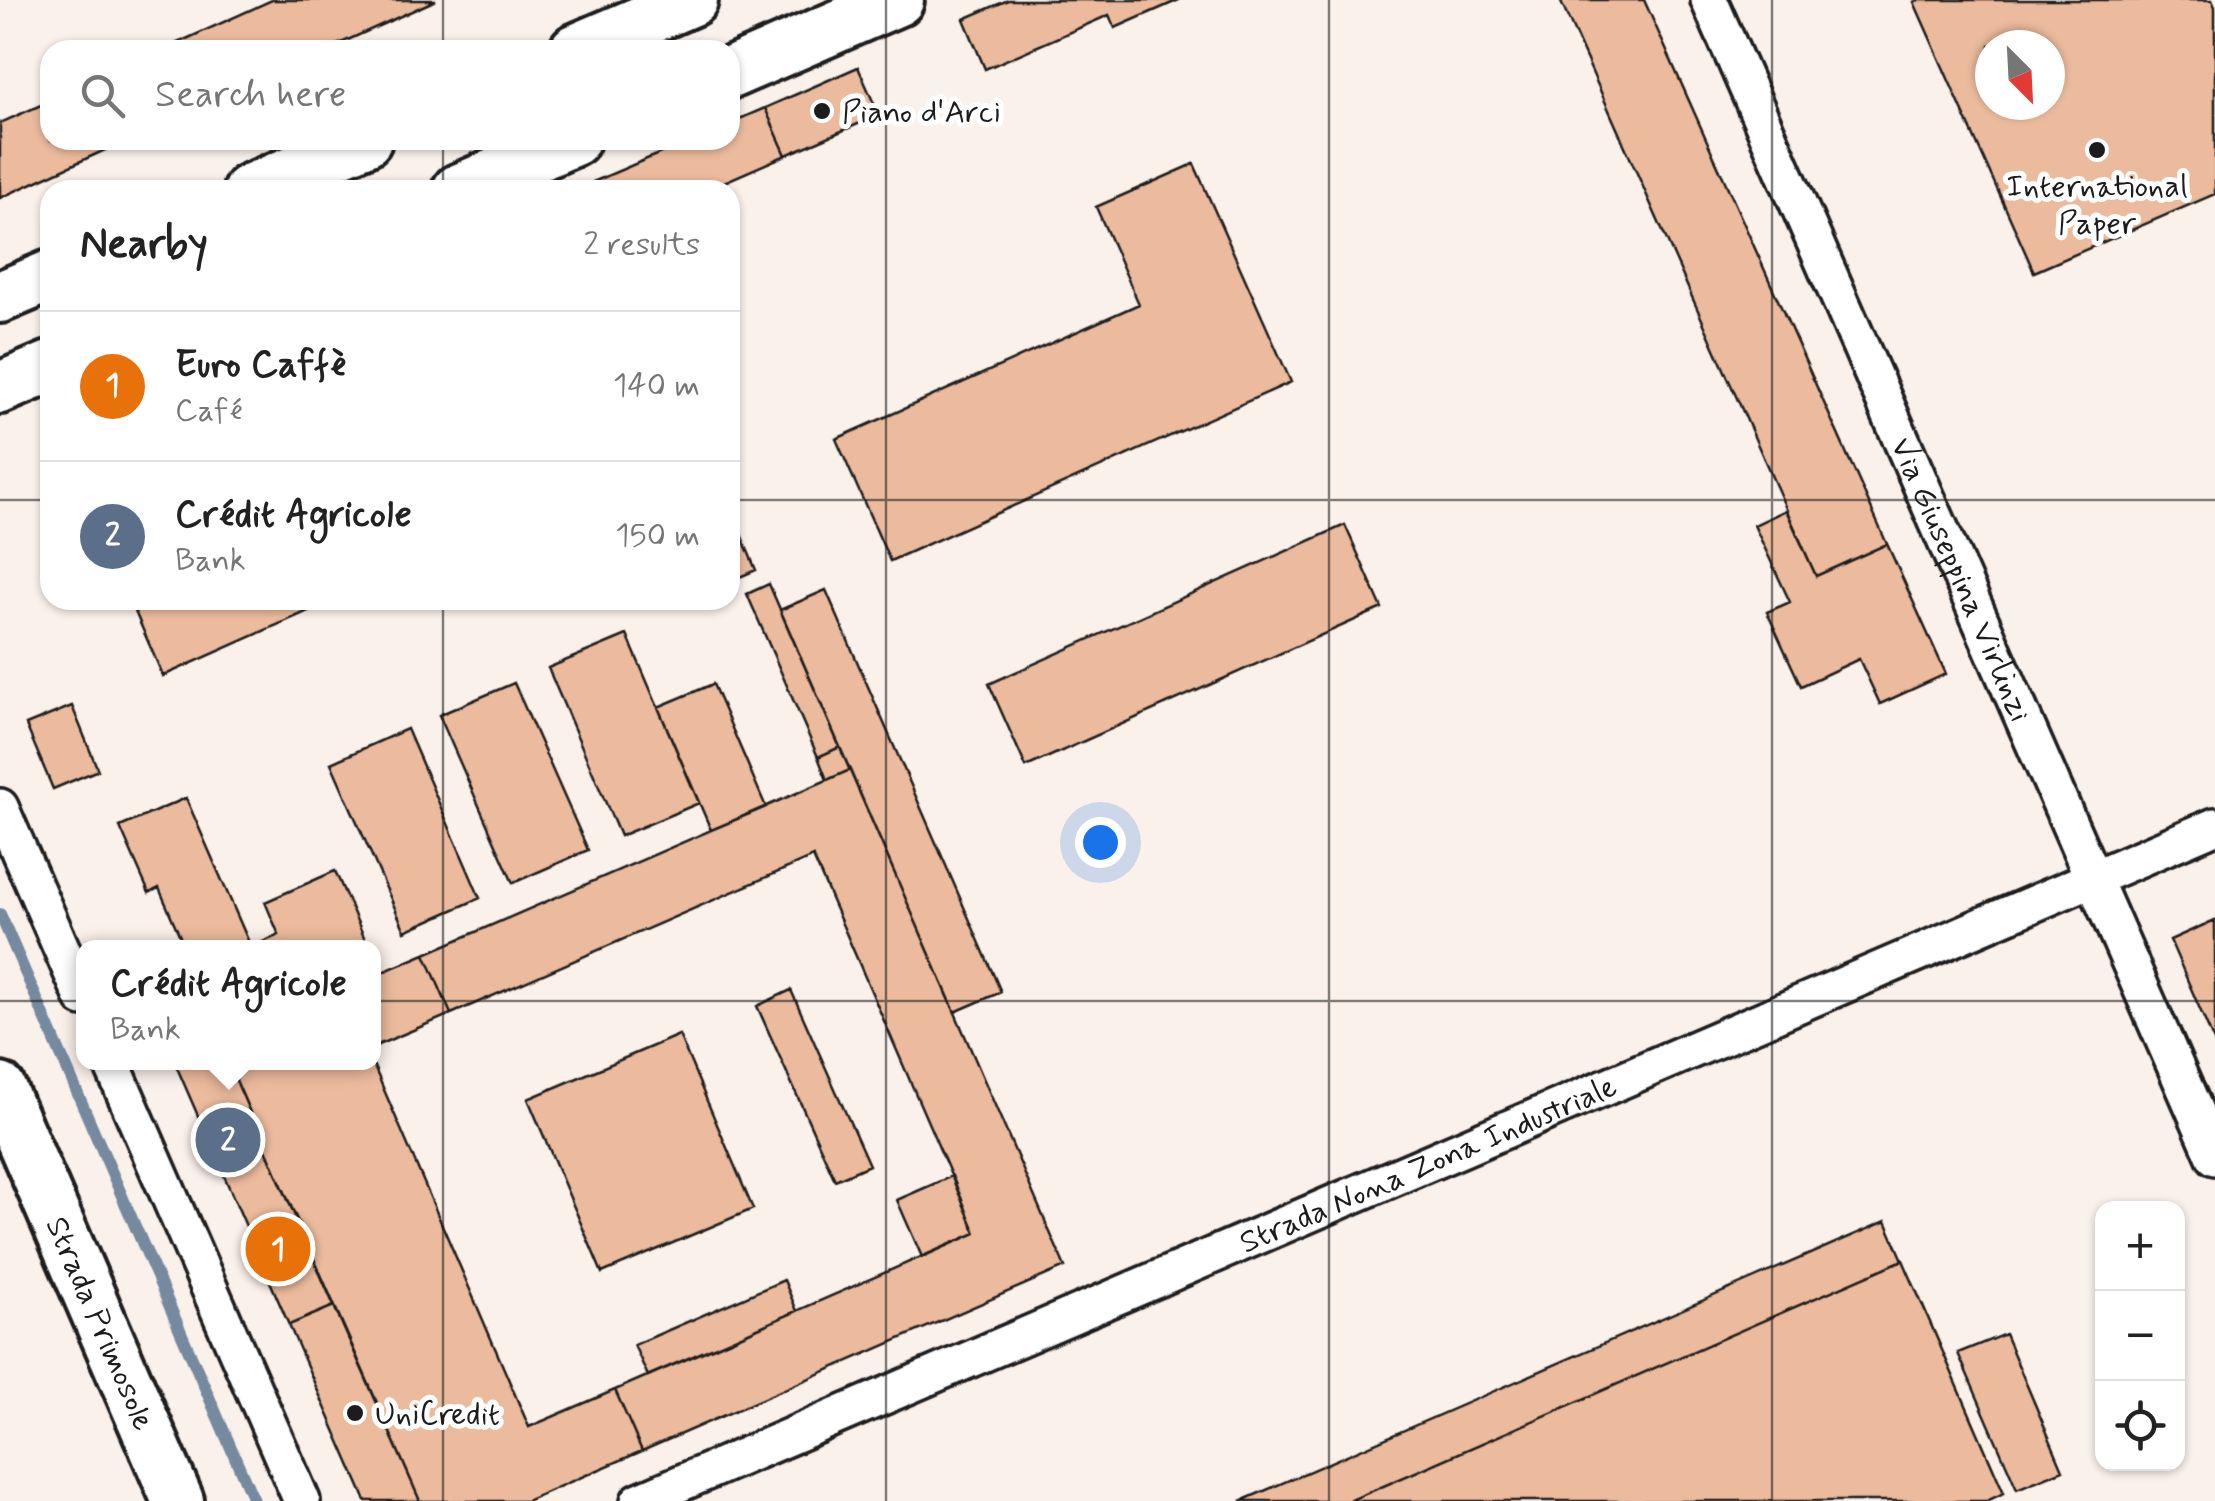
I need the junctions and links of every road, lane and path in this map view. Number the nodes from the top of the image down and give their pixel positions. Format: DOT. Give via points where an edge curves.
graph roads {
  1 [pos="692,0"];
  2 [pos="898,0"];
  3 [pos="1709,0"];
  4 [pos="599,40"];
  5 [pos="740,69"];
  6 [pos="343,150"];
  7 [pos="551,150"];
  8 [pos="272,180"];
  9 [pos="481,180"];
  10 [pos="40,280"];
  11 [pos="0,297"];
  12 [pos="40,370"];
  13 [pos="0,388"];
  14 [pos="0,807"];
  15 [pos="2215,826"];
  16 [pos="2094,878"];
  17 [pos="76,982"];
  18 [pos="114,1070"];
  19 [pos="0,1089"];
  20 [pos="2215,1157"];
  21 [pos="178,1501"];
  22 [pos="302,1501"];
  23 [pos="639,1501"];
  1 -- 4 [label="main road"];
  2 -- 5 [label="main road"];
  3 -- 16 [label="street, Via Giuseppina Virlinzi"];
  6 -- 8 [label="main road"];
  7 -- 9 [label="main road"];
  10 -- 11 [label="main road"];
  12 -- 13 [label="main road"];
  14 -- 17 [label="street"];
  15 -- 16 [label="street, Strada Nona Zona Industriale"];
  16 -- 20 [label="street, Via Giuseppina Virlinzi"];
  16 -- 23 [label="street, Strada Nona Zona Industriale"];
  18 -- 22 [label="street"];
  19 -- 21 [label="main road, Strada Primosole"];
}
